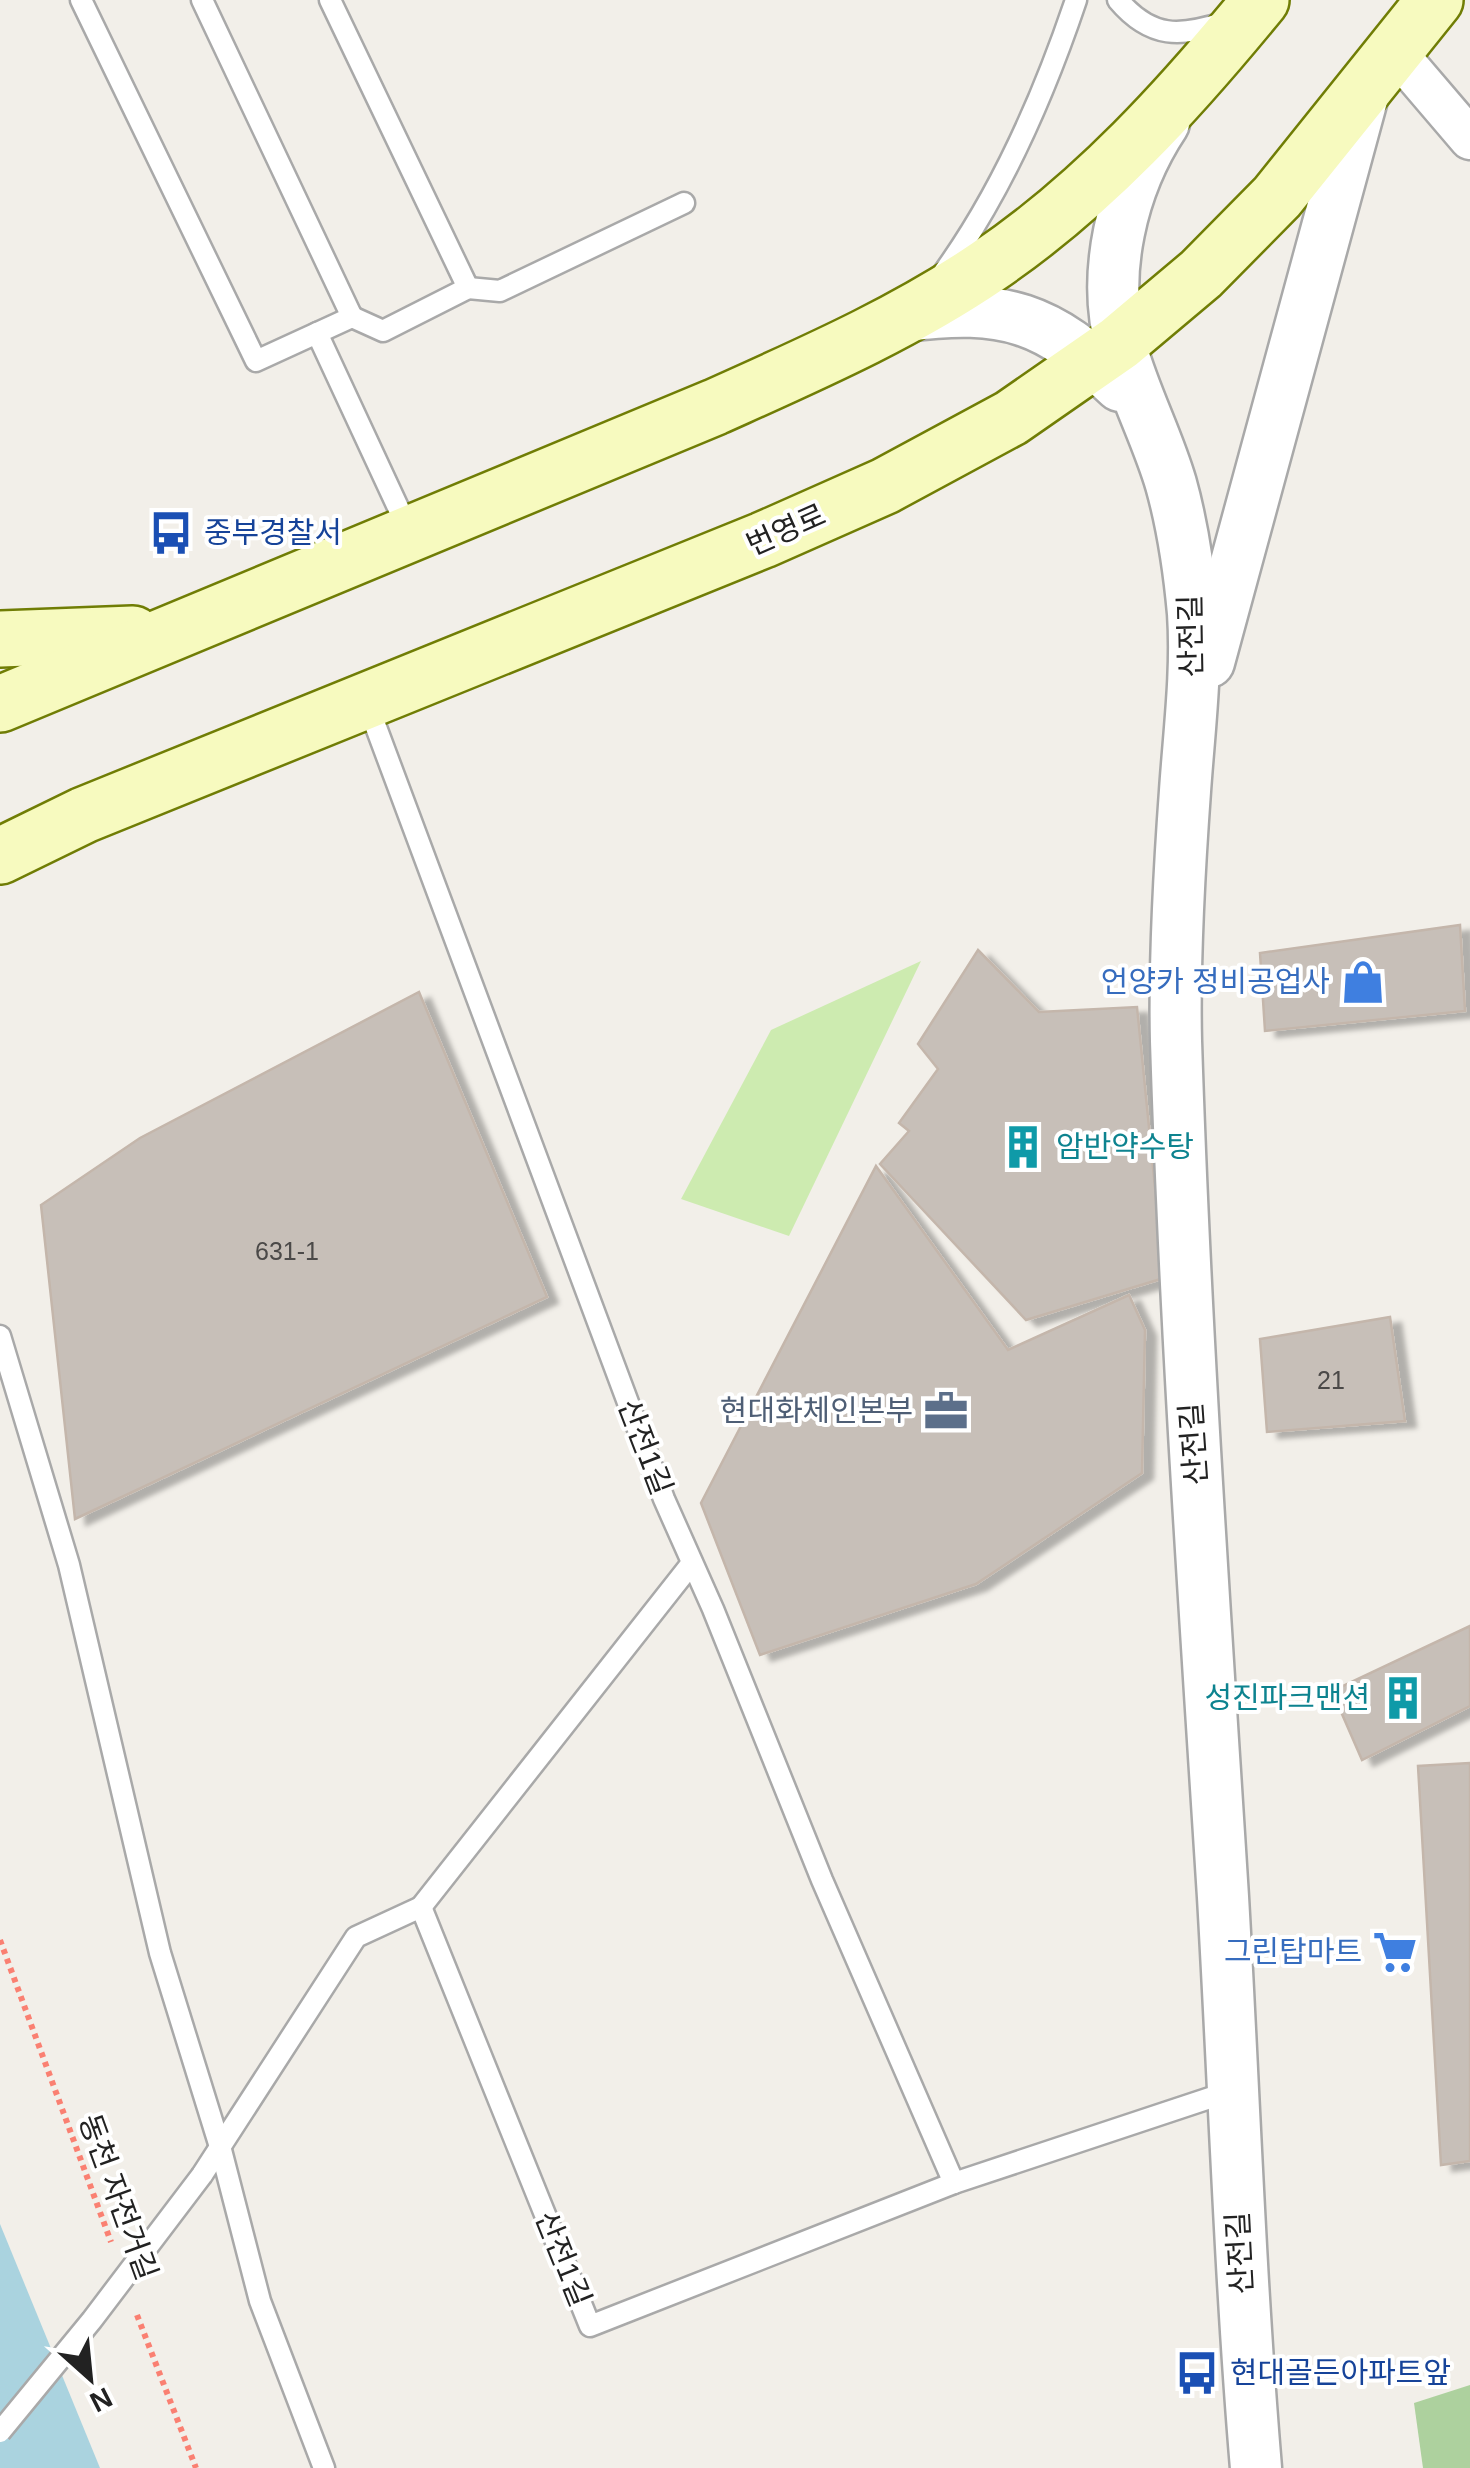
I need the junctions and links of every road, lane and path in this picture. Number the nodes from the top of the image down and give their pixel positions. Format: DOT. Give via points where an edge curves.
graph roads {
  1 [pos="81,0"];
  2 [pos="202,0"];
  3 [pos="330,0"];
  4 [pos="1076,0"];
  5 [pos="1118,0"];
  6 [pos="1434,0"];
  7 [pos="1260,2"];
  8 [pos="1380,68"];
  9 [pos="1184,93"];
  10 [pos="1470,138"];
  11 [pos="684,203"];
  12 [pos="468,288"];
  13 [pos="906,316"];
  14 [pos="352,317"];
  15 [pos="317,333"];
  16 [pos="1107,353"];
  17 [pos="410,533"];
  18 [pos="166,633"];
  19 [pos="0,639"];
  20 [pos="366,700"];
  21 [pos="0,704"];
  22 [pos="1190,730"];
  23 [pos="0,856"];
  24 [pos="0,1336"];
  25 [pos="692,1562"];
  26 [pos="421,1908"];
  27 [pos="0,1940"];
  28 [pos="1234,2090"];
  29 [pos="221,2150"];
  30 [pos="954,2184"];
  31 [pos="114,2249"];
  32 [pos="134,2305"];
  33 [pos="0,2432"];
  34 [pos="196,2468"];
  35 [pos="324,2468"];
  36 [pos="1256,2468"];
  1 -- 15 [label="lane" via="256,361"];
  2 -- 14 [label="lane"];
  3 -- 12 [label="lane"];
  4 -- 13 [label="lane" via="994,193 938,280"];
  5 -- 7 [label="lane" via="1152,29 1178,34 1228,22"];
  6 -- 8 [label="main road, 번영로"];
  7 -- 9 [label="main road"];
  8 -- 10 [label="street"];
  8 -- 16 [label="main road, 번영로" via="1277,196 1201,274"];
  8 -- 22 [label="street"];
  9 -- 13 [label="main road" via="1032,234"];
  9 -- 16 [label="street" via="1132,184 1118,236"];
  11 -- 12 [label="lane" via="500,291"];
  12 -- 14 [label="lane" via="383,331"];
  13 -- 16 [label="street, 산전길" via="996,311"];
  13 -- 17 [label="main road" via="817,362"];
  14 -- 15 [label="lane"];
  15 -- 17 [label="lane"];
  16 -- 20 [label="main road, 번영로" via="1012,418 885,486"];
  16 -- 22 [label="street, 산전길" via="1150,426 1189,561"];
  17 -- 18 [label="main road"];
  18 -- 19 [label="main road"];
  18 -- 21 [label="main road"];
  20 -- 23 [label="main road, 번영로"];
  20 -- 25 [label="lane, 산전1길"];
  22 -- 28 [label="street, 산전길" via="1176,1033 1189,1364"];
  24 -- 29 [label="lane" via="69,1565 160,1954"];
  25 -- 26 [label="lane"];
  25 -- 30 [label="lane, 산전1길"];
  26 -- 29 [label="lane" via="356,1937"];
  26 -- 30 [label="lane, 산전1길" via="590,2326"];
  27 -- 31 [label="path, 동천 자전거길"];
  28 -- 30 [label="lane, 산전1길"];
  28 -- 36 [label="street, 산전길"];
  29 -- 33 [label="lane, bridge"];
  29 -- 35 [label="lane" via="260,2301"];
  32 -- 34 [label="path, 동천 자전거길"];
}
